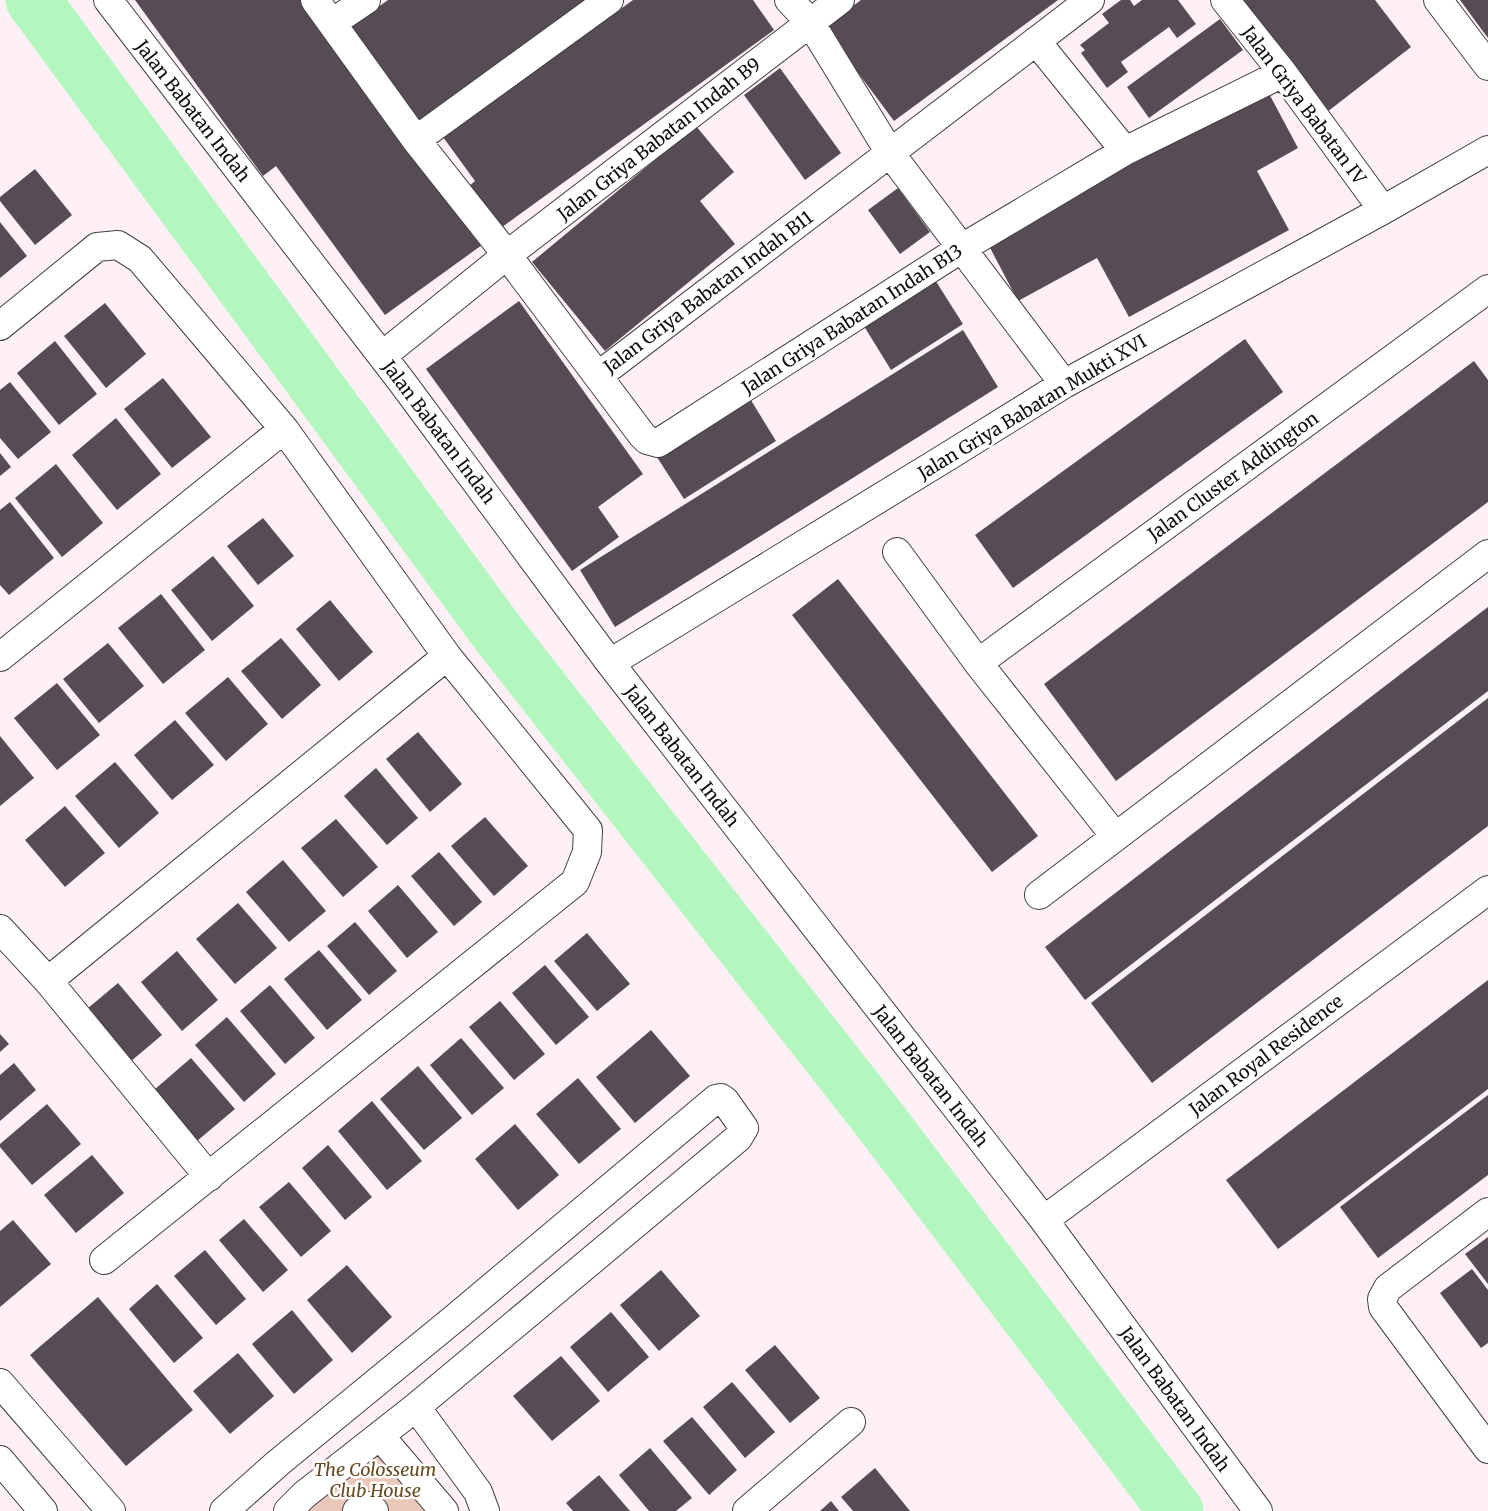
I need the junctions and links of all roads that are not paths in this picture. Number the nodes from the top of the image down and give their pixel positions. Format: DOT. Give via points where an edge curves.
graph roads {
  1 [pos="108,0"];
  2 [pos="316,0"];
  3 [pos="366,0"];
  4 [pos="609,0"];
  5 [pos="789,0"];
  6 [pos="840,0"];
  7 [pos="1090,0"];
  8 [pos="1224,0"];
  9 [pos="1438,0"];
  10 [pos="810,22"];
  11 [pos="332,23"];
  12 [pos="1036,42"];
  13 [pos="1488,66"];
  14 [pos="1283,74"];
  15 [pos="416,140"];
  16 [pos="1488,150"];
  17 [pos="1125,151"];
  18 [pos="890,153"];
  19 [pos="1383,210"];
  20 [pos="962,248"];
  21 [pos="507,255"];
  22 [pos="1488,289"];
  23 [pos="0,326"];
  24 [pos="382,356"];
  25 [pos="598,376"];
  26 [pos="1064,384"];
  27 [pos="284,429"];
  28 [pos="896,552"];
  29 [pos="1488,554"];
  30 [pos="447,656"];
  31 [pos="0,657"];
  32 [pos="610,663"];
  33 [pos="978,663"];
  34 [pos="1115,836"];
  35 [pos="1488,890"];
  36 [pos="1039,895"];
  37 [pos="0,930"];
  38 [pos="48,981"];
  39 [pos="210,1177"];
  40 [pos="1488,1212"];
  41 [pos="1044,1220"];
  42 [pos="104,1260"];
  43 [pos="455,1318"];
  44 [pos="481,1352"];
  45 [pos="0,1383"];
  46 [pos="416,1407"];
  47 [pos="851,1422"];
  48 [pos="380,1436"];
  49 [pos="1488,1448"];
  50 [pos="0,1460"];
  51 [pos="278,1464"];
  52 [pos="296,1503"];
  53 [pos="42,1511"];
  54 [pos="111,1511"];
  55 [pos="224,1511"];
  56 [pos="357,1511"];
  57 [pos="374,1511"];
  58 [pos="444,1511"];
  59 [pos="485,1511"];
  60 [pos="747,1511"];
  61 [pos="1258,1511"];
  1 -- 24 [label="street, Jalan Babatan Indah"];
  2 -- 11 [label="street"];
  3 -- 11 [label="street"];
  4 -- 15 [label="street"];
  5 -- 10 [label="street"];
  6 -- 10 [label="street, Jalan Griya Babatan Indah B9"];
  7 -- 12 [label="street, Jalan Griya Babatan Indah B11"];
  8 -- 14 [label="street, Jalan Griya Babatan IV"];
  9 -- 13 [label="street"];
  10 -- 18 [label="street"];
  10 -- 21 [label="street, Jalan Griya Babatan Indah B9"];
  11 -- 15 [label="street"];
  12 -- 17 [label="street"];
  12 -- 18 [label="street, Jalan Griya Babatan Indah B11"];
  14 -- 17 [label="street, Jalan Griya Babatan Indah B13"];
  14 -- 19 [label="street, Jalan Griya Babatan IV"];
  15 -- 21 [label="street"];
  16 -- 19 [label="street, Jalan Griya Babatan Mukti XVI"];
  17 -- 20 [label="street, Jalan Griya Babatan Indah B13"];
  18 -- 20 [label="street"];
  18 -- 25 [label="street, Jalan Griya Babatan Indah B11"];
  19 -- 26 [label="street, Jalan Griya Babatan Mukti XVI"];
  20 -- 25 [label="street, Jalan Griya Babatan Indah B13" via="658,442 647,440 642,435"];
  20 -- 26 [label="street"];
  21 -- 24 [label="street, Jalan Griya Babatan Indah B9"];
  21 -- 25 [label="street, Jalan Griya Babatan Indah B11"];
  22 -- 33 [label="street, Jalan Cluster Addington"];
  23 -- 27 [label="street" via="97,247 118,245 140,259"];
  24 -- 32 [label="street, Jalan Babatan Indah"];
  26 -- 32 [label="street, Jalan Griya Babatan Mukti XVI"];
  27 -- 30 [label="street"];
  27 -- 31 [label="street"];
  28 -- 33 [label="street"];
  29 -- 34 [label="street"];
  30 -- 38 [label="street"];
  30 -- 39 [label="street" via="588,830 587,852 575,882"];
  32 -- 41 [label="street, Jalan Babatan Indah"];
  33 -- 34 [label="street"];
  34 -- 36 [label="street"];
  35 -- 41 [label="street, Jalan Royal Residence"];
  37 -- 38 [label="street"];
  38 -- 39 [label="street"];
  39 -- 42 [label="street"];
  40 -- 49 [label="street" via="1388,1288 1382,1307"];
  41 -- 61 [label="street, Jalan Babatan Indah"];
  43 -- 44 [label="street"];
  43 -- 44 [label="street" via="716,1099 725,1101 744,1128 738,1138"];
  43 -- 51 [label="street"];
  44 -- 46 [label="street"];
  45 -- 54 [label="street"];
  46 -- 48 [label="street"];
  46 -- 59 [label="street" via="478,1492"];
  47 -- 60 [label="street"];
  48 -- 52 [label="street"];
  48 -- 58 [label="street"];
  50 -- 53 [label="street"];
  51 -- 52 [label="street"];
  51 -- 55 [label="street"];
  56 -- 57 [label="street" via="367,1506"];
}
